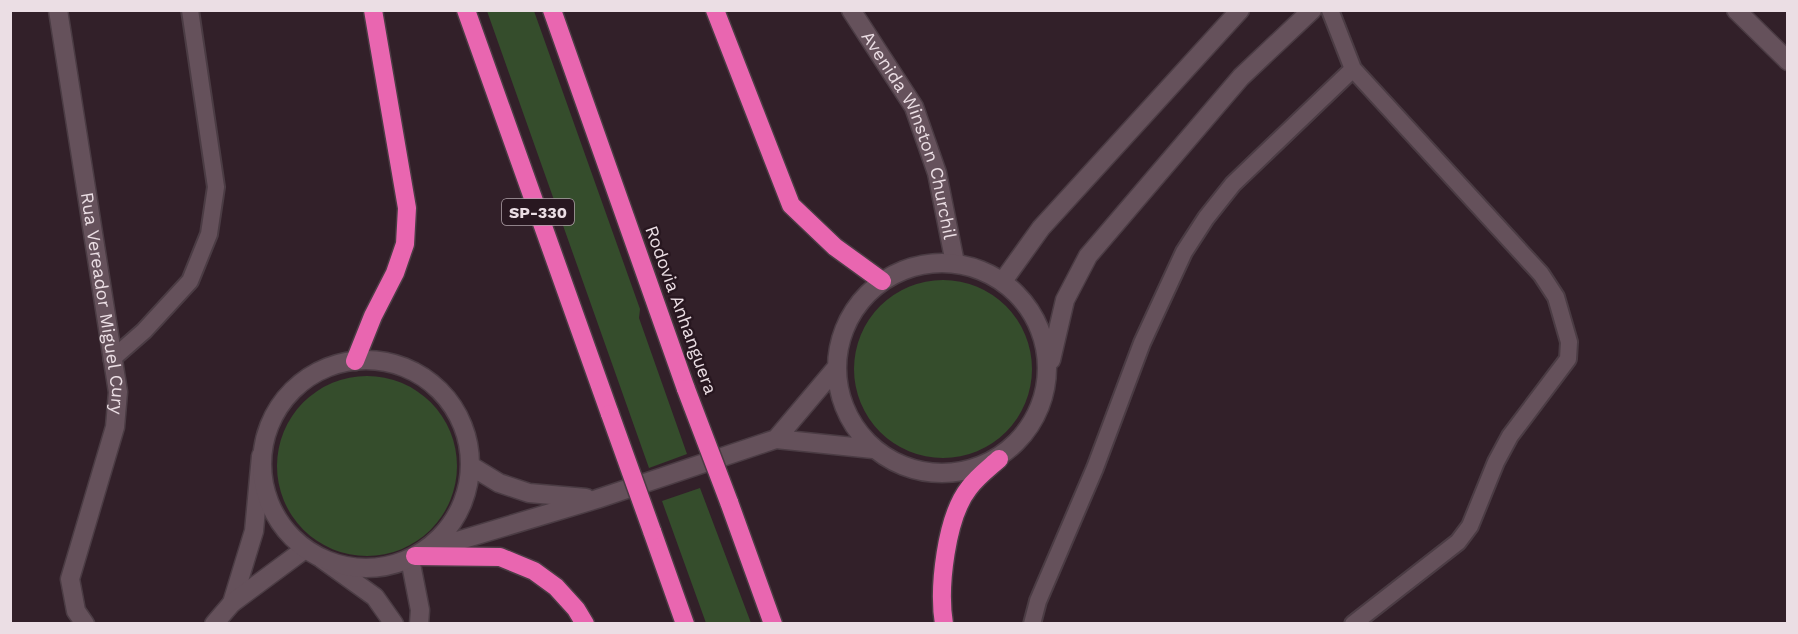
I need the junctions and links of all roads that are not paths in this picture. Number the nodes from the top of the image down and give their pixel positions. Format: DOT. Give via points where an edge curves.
graph roads {
  1 [pos="58,10"];
  2 [pos="190,10"];
  3 [pos="373,10"];
  4 [pos="466,10"];
  5 [pos="552,10"];
  6 [pos="715,10"];
  7 [pos="851,10"];
  8 [pos="1240,10"];
  9 [pos="1312,10"];
  10 [pos="1330,10"];
  11 [pos="1736,10"];
  12 [pos="1788,61"];
  13 [pos="1353,69"];
  14 [pos="955,263"];
  15 [pos="882,281"];
  16 [pos="1002,281"];
  17 [pos="112,359"];
  18 [pos="355,361"];
  19 [pos="1049,367"];
  20 [pos="836,368"];
  21 [pos="776,439"];
  22 [pos="873,449"];
  23 [pos="261,456"];
  24 [pos="999,459"];
  25 [pos="471,466"];
  26 [pos="597,499"];
  27 [pos="305,549"];
  28 [pos="416,555"];
  29 [pos="322,559"];
  30 [pos="232,603"];
  31 [pos="85,624"];
  32 [pos="214,624"];
  33 [pos="394,624"];
  34 [pos="419,624"];
  35 [pos="585,624"];
  36 [pos="685,624"];
  37 [pos="773,624"];
  38 [pos="944,624"];
  39 [pos="1032,624"];
  40 [pos="1353,624"];
  1 -- 17 [label="street, Rua Vereador Miguel Cury"];
  2 -- 17 [label="lane" via="216,187 209,234 190,281"];
  3 -- 18 [label="highway" via="407,208 405,244"];
  4 -- 36 [label="highway, SP-330, bridge"];
  5 -- 37 [label="highway, Rodovia Anhanguera, bridge"];
  6 -- 15 [label="highway" via="791,205 835,247"];
  7 -- 14 [label="street, Avenida Winston Churchil" via="914,107 937,173"];
  8 -- 16 [label="street" via="1041,228"];
  9 -- 19 [label="street" via="1241,77 1088,256 1065,300"];
  10 -- 13 [label="lane"];
  11 -- 12 [label="street"];
  13 -- 39 [label="lane" via="1233,184 1185,252 1142,343"];
  13 -- 40 [label="lane" via="1541,273 1557,297 1569,342 1568,359 1510,436 1470,526 1458,542"];
  14 -- 15 [label="street" via="929,263"];
  14 -- 16 [label="street"];
  15 -- 20 [label="street" via="857,305 841,335"];
  16 -- 19 [label="street" via="1027,304 1043,334"];
  17 -- 31 [label="street, Rua Vereador Miguel Cury" via="118,392 115,427 70,579 76,611"];
  18 -- 23 [label="street" via="327,367 302,382 282,402 268,428"];
  18 -- 25 [label="street" via="390,363 422,376 448,400 465,431"];
  19 -- 24 [label="street" via="1046,394 1036,420"];
  20 -- 21 [label="street"];
  20 -- 22 [label="street" via="840,398 853,426"];
  21 -- 22 [label="street"];
  21 -- 26 [label="street"];
  22 -- 24 [label="street" via="902,466 934,474 967,471"];
  23 -- 27 [label="street" via="265,491 280,524"];
  23 -- 30 [label="street" via="254,531"];
  24 -- 38 [label="highway" via="968,489 955,517 943,569"];
  25 -- 26 [label="street" via="499,483 530,494"];
  25 -- 28 [label="street" via="464,499 448,529"];
  26 -- 28 [label="street"];
  27 -- 29 [label="street"];
  27 -- 30 [label="street"];
  28 -- 29 [label="street" via="381,567 351,567"];
  28 -- 34 [label="street"];
  28 -- 35 [label="highway" via="500,557 534,571 556,587"];
  29 -- 33 [label="street" via="375,597"];
  30 -- 32 [label="street"];
}
